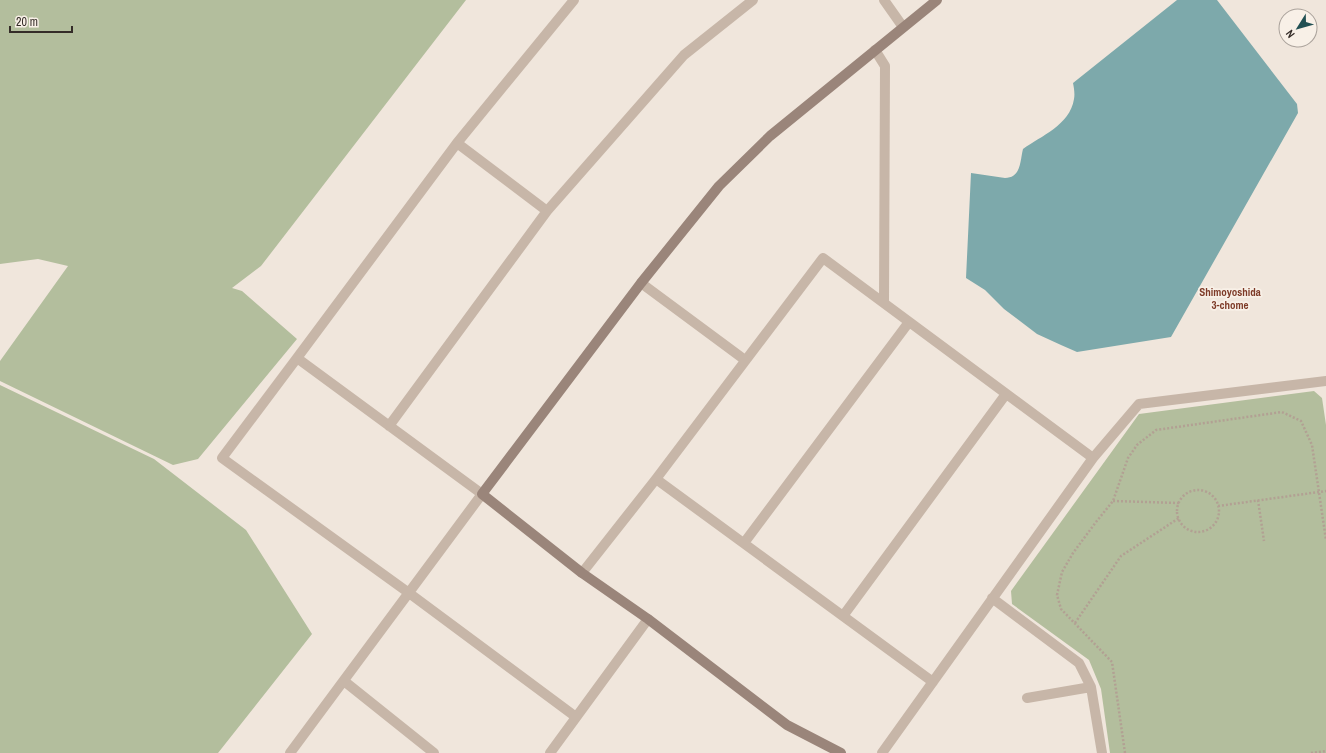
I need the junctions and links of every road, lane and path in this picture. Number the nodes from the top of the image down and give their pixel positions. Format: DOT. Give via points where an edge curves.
graph roads {
  1 [pos="574,0"];
  2 [pos="753,0"];
  3 [pos="884,0"];
  4 [pos="937,0"];
  5 [pos="903,27"];
  6 [pos="875,50"];
  7 [pos="457,142"];
  8 [pos="547,211"];
  9 [pos="641,283"];
  10 [pos="884,303"];
  11 [pos="909,322"];
  12 [pos="297,358"];
  13 [pos="745,360"];
  14 [pos="1326,381"];
  15 [pos="1006,394"];
  16 [pos="389,426"];
  17 [pos="1093,458"];
  18 [pos="656,479"];
  19 [pos="1326,491"];
  20 [pos="1319,492"];
  21 [pos="482,494"];
  22 [pos="1258,500"];
  23 [pos="1114,502"];
  24 [pos="1179,503"];
  25 [pos="1218,506"];
  26 [pos="1179,518"];
  27 [pos="1326,540"];
  28 [pos="1264,541"];
  29 [pos="744,543"];
  30 [pos="582,572"];
  31 [pos="409,593"];
  32 [pos="992,598"];
  33 [pos="843,616"];
  34 [pos="648,619"];
  35 [pos="1075,623"];
  36 [pos="344,681"];
  37 [pos="933,682"];
  38 [pos="1092,687"];
  39 [pos="1027,698"];
  40 [pos="576,718"];
  41 [pos="1326,751"];
  42 [pos="290,753"];
  43 [pos="434,753"];
  44 [pos="550,753"];
  45 [pos="841,753"];
  46 [pos="882,753"];
  47 [pos="1102,753"];
  48 [pos="1125,753"];
  49 [pos="1311,753"];
  1 -- 7 [label="street"];
  2 -- 8 [label="street" via="684,55"];
  3 -- 5 [label="street"];
  4 -- 5 [label="street"];
  5 -- 6 [label="street"];
  6 -- 9 [label="street" via="770,136 719,186"];
  6 -- 10 [label="street" via="885,66"];
  7 -- 8 [label="street"];
  7 -- 12 [label="street"];
  8 -- 16 [label="street"];
  9 -- 13 [label="street"];
  9 -- 21 [label="street"];
  10 -- 11 [label="street"];
  10 -- 13 [label="street" via="823,258"];
  11 -- 15 [label="street"];
  11 -- 29 [label="street"];
  12 -- 16 [label="street"];
  12 -- 31 [label="street" via="222,458"];
  13 -- 18 [label="street"];
  14 -- 17 [label="street" via="1139,404"];
  15 -- 17 [label="street"];
  15 -- 33 [label="street"];
  16 -- 21 [label="street"];
  17 -- 32 [label="street"];
  18 -- 29 [label="street"];
  18 -- 30 [label="street"];
  19 -- 20 [label="path"];
  20 -- 22 [label="path"];
  20 -- 23 [label="path" via="1312,445 1301,421 1282,412 1156,430 1137,445 1128,458"];
  20 -- 27 [label="path"];
  21 -- 30 [label="street"];
  21 -- 31 [label="street"];
  22 -- 25 [label="path"];
  22 -- 28 [label="path"];
  23 -- 24 [label="path"];
  23 -- 35 [label="path" via="1096,522 1062,572 1057,595 1061,609"];
  24 -- 25 [label="path" via="1184,495 1197,490 1210,494"];
  24 -- 26 [label="path"];
  25 -- 26 [label="path" via="1217,519 1209,529 1203,531 1190,530"];
  26 -- 35 [label="path" via="1121,556"];
  29 -- 33 [label="street"];
  30 -- 34 [label="street"];
  31 -- 36 [label="street"];
  31 -- 40 [label="street"];
  32 -- 37 [label="street"];
  32 -- 38 [label="street" via="1079,663"];
  33 -- 37 [label="street"];
  34 -- 40 [label="street"];
  34 -- 45 [label="street" via="787,725"];
  35 -- 48 [label="path" via="1112,662"];
  36 -- 42 [label="street"];
  36 -- 43 [label="street"];
  37 -- 46 [label="street"];
  38 -- 39 [label="street"];
  38 -- 47 [label="street"];
  40 -- 44 [label="street"];
  41 -- 49 [label="path"];
}
